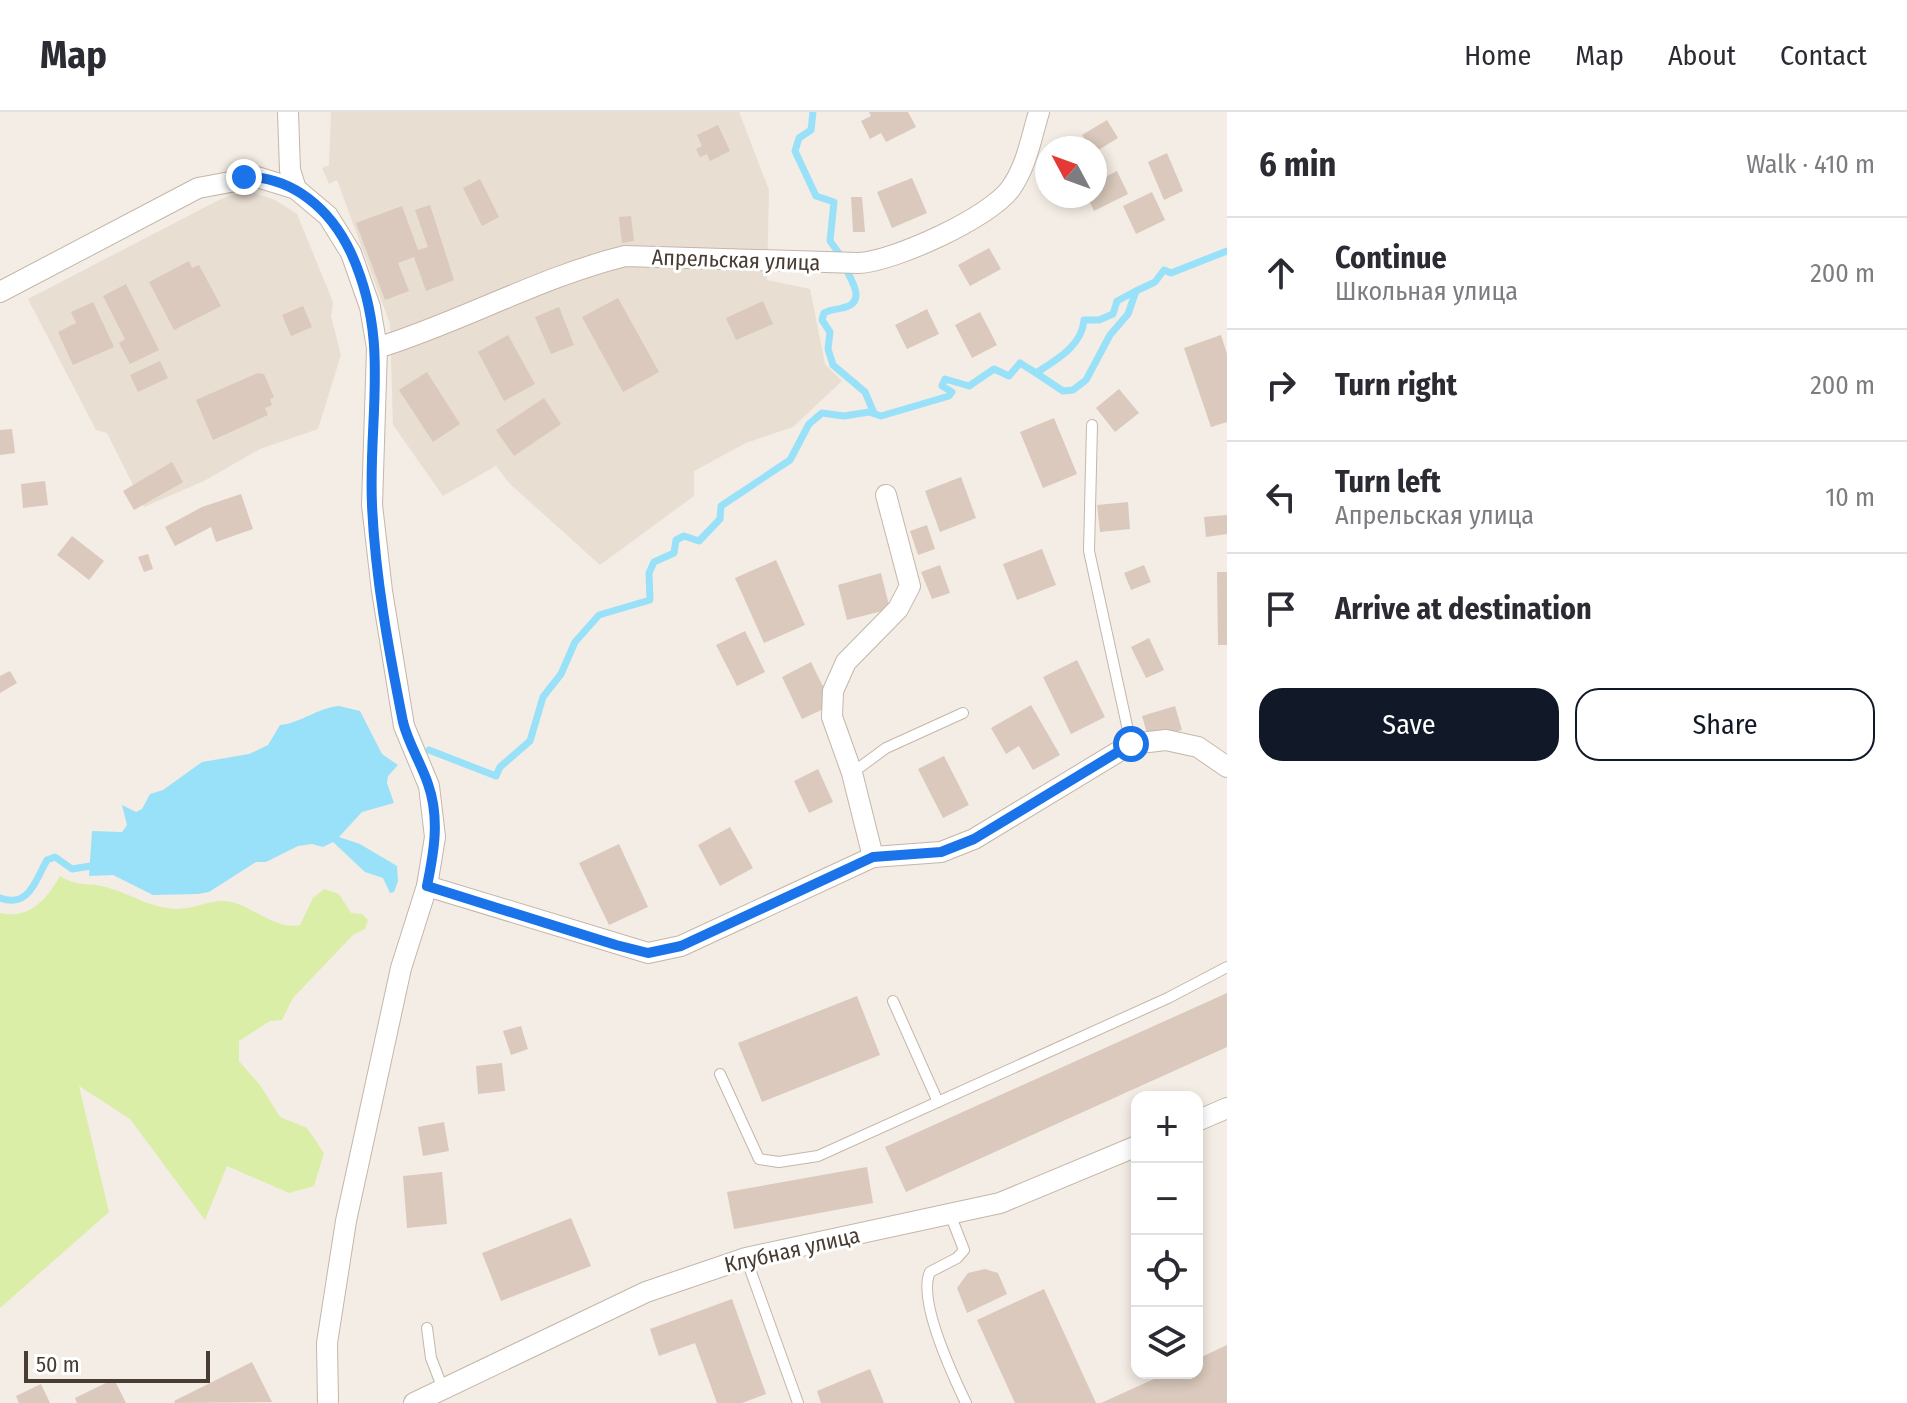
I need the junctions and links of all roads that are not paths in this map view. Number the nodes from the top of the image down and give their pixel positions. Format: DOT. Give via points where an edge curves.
graph roads {
  1 [pos="288,112"];
  2 [pos="1039,112"];
  3 [pos="296,189"];
  4 [pos="0,292"];
  5 [pos="377,348"];
  6 [pos="1092,425"];
  7 [pos="886,495"];
  8 [pos="963,713"];
  9 [pos="1131,744"];
  10 [pos="1227,767"];
  11 [pos="852,773"];
  12 [pos="873,857"];
  13 [pos="427,886"];
  14 [pos="1227,967"];
  15 [pos="893,1001"];
  16 [pos="720,1074"];
  17 [pos="938,1102"];
  18 [pos="1227,1108"];
  19 [pos="1203,1118"];
  20 [pos="1131,1148"];
  21 [pos="950,1214"];
  22 [pos="746,1258"];
  23 [pos="427,1328"];
  24 [pos="447,1396"];
  25 [pos="328,1403"];
  26 [pos="414,1403"];
  27 [pos="798,1403"];
  28 [pos="966,1403"];
  1 -- 3 [label="street" via="290,170"];
  2 -- 5 [label="street, Апрельская улица" via="1025,162 1008,192 981,213 896,255 858,263 625,256"];
  3 -- 4 [label="street" via="257,177 198,188"];
  3 -- 5 [label="street" via="328,216 351,253 370,307"];
  5 -- 13 [label="street" via="372,505 404,726 433,806 435,837"];
  6 -- 9 [label="lane" via="1089,551"];
  7 -- 11 [label="street" via="910,586 898,609 846,662 833,691 832,717"];
  8 -- 11 [label="lane" via="886,748"];
  9 -- 10 [label="street" via="1166,740 1198,747"];
  9 -- 12 [label="street" via="974,839 941,852"];
  11 -- 12 [label="street"];
  12 -- 13 [label="street" via="681,946 648,953"];
  13 -- 25 [label="street" via="401,968 346,1221 327,1343"];
  14 -- 17 [label="lane"];
  15 -- 17 [label="lane"];
  16 -- 17 [label="lane" via="759,1159 766,1162 818,1156"];
  18 -- 19 [label="street"];
  20 -- 21 [label="street, Клубная улица" via="1000,1203"];
  21 -- 22 [label="street, Клубная улица"];
  21 -- 28 [label="lane" via="964,1250 930,1272 927,1285 939,1344"];
  22 -- 24 [label="street, Клубная улица" via="646,1292"];
  22 -- 27 [label="lane"];
  23 -- 24 [label="lane" via="431,1358"];
  24 -- 26 [label="street, Клубная улица"];
}
